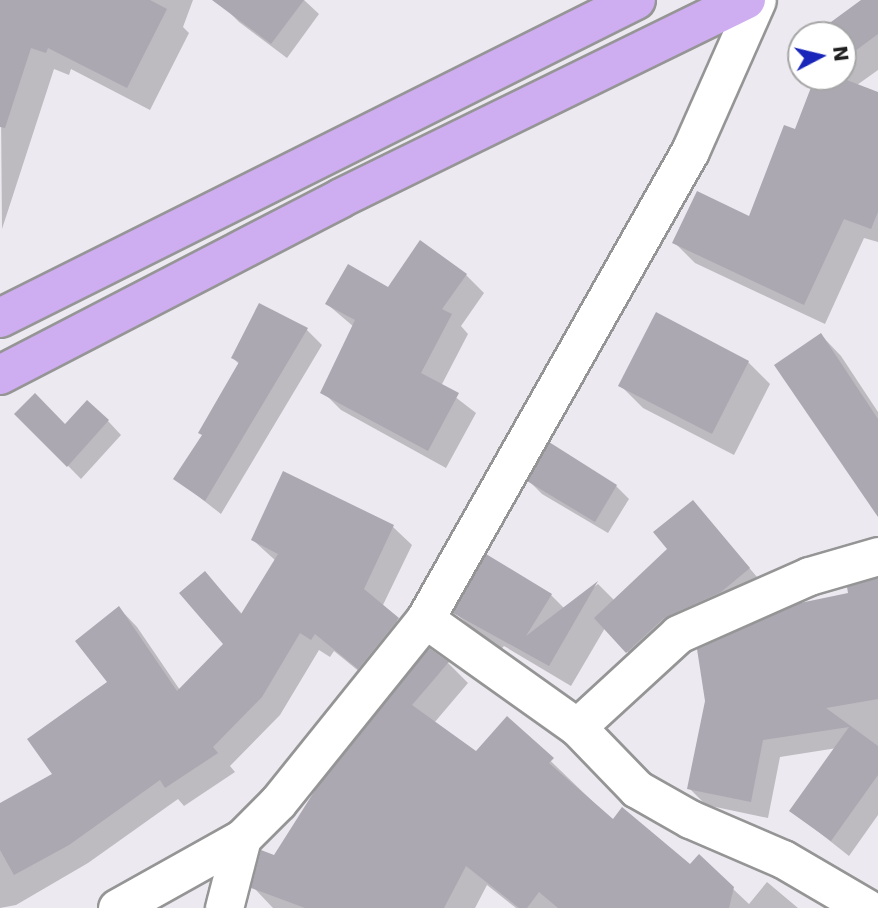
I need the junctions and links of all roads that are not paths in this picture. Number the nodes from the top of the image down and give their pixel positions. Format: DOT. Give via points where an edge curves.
graph roads {
  1 [pos="636,0"];
  2 [pos="746,0"];
  3 [pos="757,0"];
  4 [pos="0,318"];
  5 [pos="0,374"];
  6 [pos="878,556"];
  7 [pos="425,620"];
  8 [pos="577,727"];
  9 [pos="242,838"];
  10 [pos="117,908"];
  11 [pos="225,908"];
  12 [pos="867,908"];
  1 -- 4 [label="main road"];
  2 -- 5 [label="main road" via="341,198"];
  3 -- 7 [label="street" via="690,151"];
  6 -- 8 [label="street" via="809,576 678,634"];
  7 -- 8 [label="street"];
  7 -- 9 [label="street" via="278,803"];
  8 -- 12 [label="street" via="637,789 690,819 783,859"];
  9 -- 10 [label="street"];
  9 -- 11 [label="street"];
}
